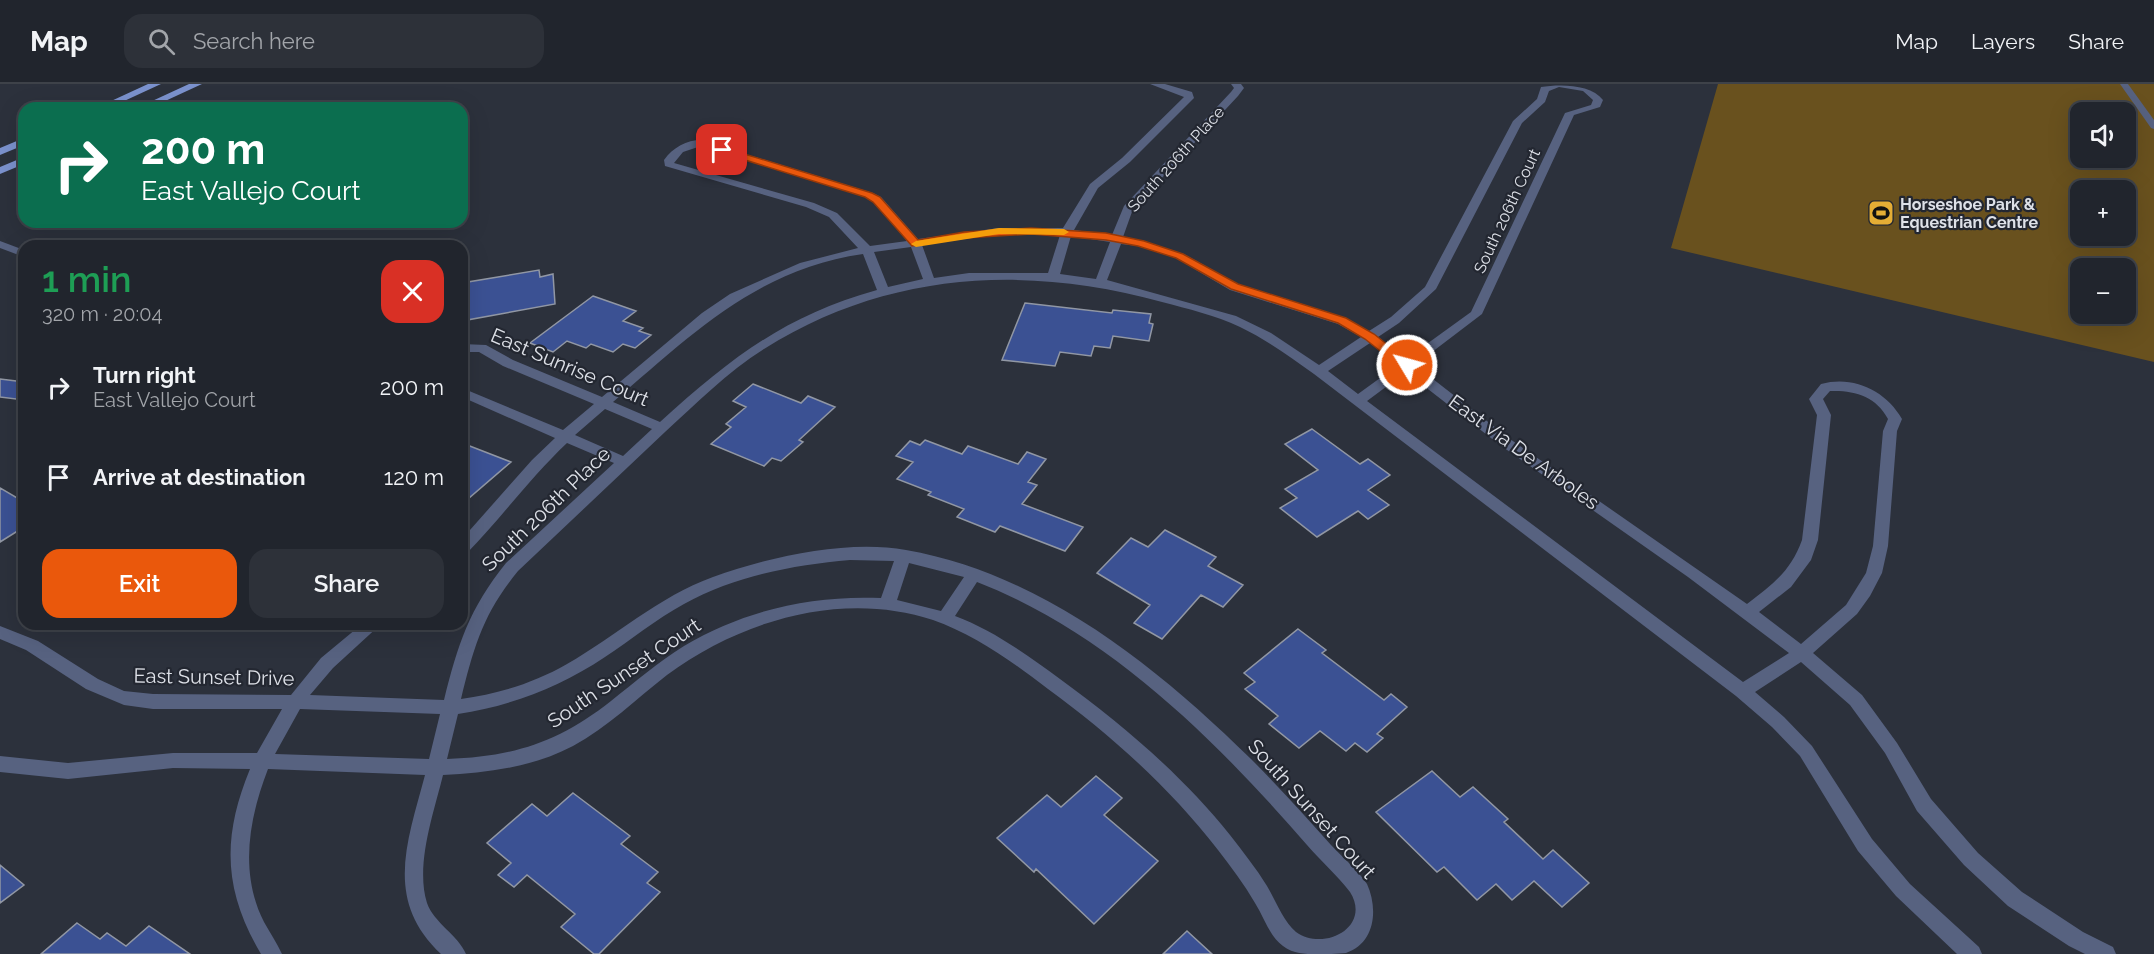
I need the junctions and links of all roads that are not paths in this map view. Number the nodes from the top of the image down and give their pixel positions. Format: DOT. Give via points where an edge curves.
graph roads {
  1 [pos="156,84"];
  2 [pos="197,84"];
  3 [pos="1155,84"];
  4 [pos="1236,84"];
  5 [pos="1559,84"];
  6 [pos="2124,84"];
  7 [pos="115,102"];
  8 [pos="156,102"];
  9 [pos="2154,126"];
  10 [pos="18,144"];
  11 [pos="0,152"];
  12 [pos="18,163"];
  13 [pos="0,171"];
  14 [pos="1067,232"];
  15 [pos="1117,239"];
  16 [pos="0,244"];
  17 [pos="916,244"];
  18 [pos="867,250"];
  19 [pos="18,252"];
  20 [pos="1053,277"];
  21 [pos="930,283"];
  22 [pos="1100,283"];
  23 [pos="884,291"];
  24 [pos="1370,337"];
  25 [pos="468,348"];
  26 [pos="1407,365"];
  27 [pos="1319,371"];
  28 [pos="468,395"];
  29 [pos="1359,400"];
  30 [pos="603,404"];
  31 [pos="662,428"];
  32 [pos="565,436"];
  33 [pos="624,462"];
  34 [pos="468,543"];
  35 [pos="904,555"];
  36 [pos="974,574"];
  37 [pos="888,605"];
  38 [pos="1748,612"];
  39 [pos="945,618"];
  40 [pos="366,630"];
  41 [pos="0,632"];
  42 [pos="1801,653"];
  43 [pos="1742,691"];
  44 [pos="296,702"];
  45 [pos="373,703"];
  46 [pos="450,707"];
  47 [pos="260,763"];
  48 [pos="0,764"];
  49 [pos="436,768"];
  50 [pos="272,954"];
  51 [pos="456,954"];
  52 [pos="1972,954"];
  53 [pos="2106,954"];
  1 -- 7 [label="main road"];
  2 -- 8 [label="main road"];
  3 -- 14 [label="street, South 206th Place" via="1181,90 1189,98 1094,186"];
  4 -- 15 [label="street, South 206th Place" via="1239,88 1235,94 1128,208"];
  5 -- 24 [label="street, South 206th Court" via="1544,89 1542,100 1518,121 1430,288 1411,308"];
  5 -- 26 [label="street, South 206th Court" via="1589,90 1598,100 1595,106 1570,113 1476,314"];
  6 -- 9 [label="lane"];
  10 -- 11 [label="main road"];
  12 -- 13 [label="main road"];
  14 -- 15 [label="street, East Via De Arboles"];
  14 -- 17 [label="street, East Via De Arboles" via="999,231"];
  14 -- 20 [label="street"];
  15 -- 22 [label="street, South 206th Place"];
  15 -- 24 [label="street, East Via De Arboles" via="1180,256 1234,287 1342,321"];
  16 -- 19 [label="lane"];
  17 -- 18 [label="street, East Via De Arboles"];
  17 -- 18 [label="street" via="877,200 861,192 712,144 687,145 669,160 677,168 825,210"];
  17 -- 21 [label="street"];
  18 -- 23 [label="street"];
  18 -- 30 [label="street, East Via De Arboles" via="804,266 734,297"];
  20 -- 21 [label="street" via="994,276"];
  20 -- 22 [label="street"];
  21 -- 23 [label="street"];
  22 -- 27 [label="street" via="1232,319 1267,336"];
  23 -- 31 [label="street" via="823,313 768,341 713,381"];
  24 -- 26 [label="street, East Via De Arboles"];
  24 -- 27 [label="street"];
  25 -- 30 [label="street, East Sunrise Court" via="481,348"];
  26 -- 29 [label="street"];
  26 -- 38 [label="street, East Via De Arboles" via="1505,442"];
  27 -- 29 [label="street"];
  28 -- 32 [label="street"];
  29 -- 43 [label="street"];
  30 -- 31 [label="street, East Sunrise Court"];
  30 -- 32 [label="street, South 206th Place"];
  31 -- 33 [label="street, South 206th Place"];
  32 -- 33 [label="street"];
  32 -- 34 [label="street, South 206th Place" via="537,462"];
  33 -- 46 [label="street, South 206th Place" via="491,591 476,618"];
  35 -- 36 [label="street, South Sunset Court"];
  35 -- 37 [label="street"];
  35 -- 46 [label="street, South Sunset Court" via="809,559 729,578 670,604 555,680 520,694"];
  36 -- 39 [label="street"];
  36 -- 39 [label="street, South Sunset Court" via="1020,593 1088,635 1152,680 1222,741 1362,894 1364,923 1350,942 1331,951 1306,948 1281,931 1230,850 1179,791 1131,745 1011,651"];
  37 -- 39 [label="street, South Sunset Court"];
  37 -- 49 [label="street, South Sunset Court" via="834,603 775,613 742,624 691,651 624,703 558,744 530,756"];
  38 -- 42 [label="street, East Via De Arboles"];
  38 -- 42 [label="street" via="1785,583 1803,560 1809,540 1824,415 1816,399 1826,387 1848,386 1871,393 1890,407 1895,419 1890,431 1875,573 1846,616"];
  40 -- 44 [label="street" via="322,668"];
  41 -- 44 [label="street, East Sunset Drive" via="19,637 80,677 120,697 160,702"];
  42 -- 43 [label="street"];
  42 -- 53 [label="street, East Via De Arboles" via="1856,700 1891,748 1924,804 1971,859 2015,899"];
  43 -- 52 [label="street" via="1806,751 1865,845 1903,890"];
  44 -- 45 [label="street, East Sunset Drive"];
  44 -- 47 [label="street"];
  45 -- 46 [label="street, South Sunset Court"];
  46 -- 49 [label="street, South 206th Place"];
  47 -- 48 [label="street" via="180,760 74,771"];
  47 -- 49 [label="street, South Sunset Court"];
  47 -- 50 [label="street" via="241,820 238,855 243,895"];
  49 -- 51 [label="street" via="412,870 418,907"];
}
